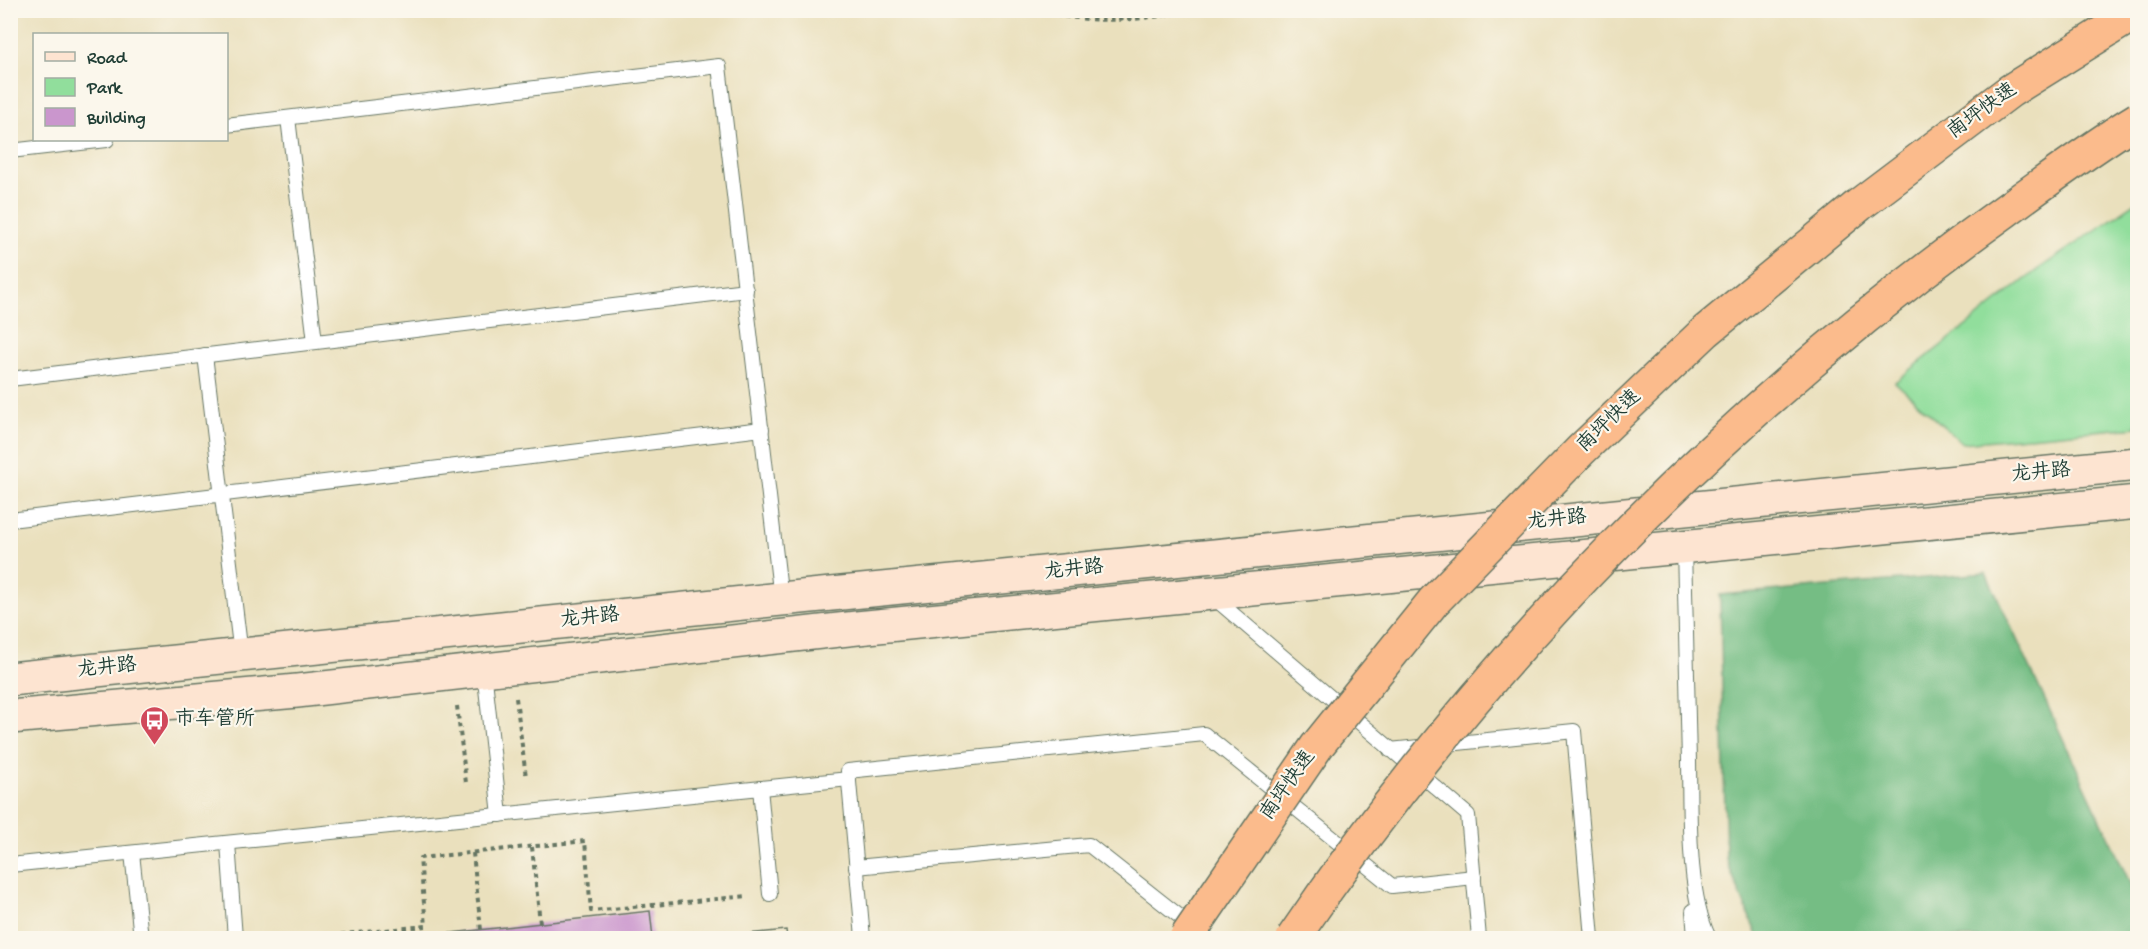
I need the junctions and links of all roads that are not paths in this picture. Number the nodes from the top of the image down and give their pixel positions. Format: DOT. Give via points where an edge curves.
graph roads {
  1 [pos="2138,11"];
  2 [pos="288,118"];
  3 [pos="2138,119"];
  4 [pos="228,125"];
  5 [pos="98,141"];
  6 [pos="10,151"];
  7 [pos="746,290"];
  8 [pos="315,342"];
  9 [pos="205,355"];
  10 [pos="10,379"];
  11 [pos="762,429"];
  12 [pos="2138,464"];
  13 [pos="221,495"];
  14 [pos="2138,502"];
  15 [pos="10,520"];
  16 [pos="1684,546"];
  17 [pos="1209,593"];
  18 [pos="781,599"];
  19 [pos="241,655"];
  20 [pos="483,670"];
  21 [pos="10,679"];
  22 [pos="10,717"];
  23 [pos="1390,750"];
  24 [pos="849,779"];
  25 [pos="760,788"];
  26 [pos="500,815"];
  27 [pos="1691,839"];
  28 [pos="228,843"];
  29 [pos="132,853"];
  30 [pos="10,865"];
  31 [pos="856,867"];
  32 [pos="1474,877"];
  33 [pos="770,894"];
  34 [pos="141,939"];
  35 [pos="235,939"];
  36 [pos="863,939"];
  37 [pos="1186,939"];
  38 [pos="1208,939"];
  39 [pos="1293,939"];
  40 [pos="1479,939"];
  41 [pos="1592,939"];
  42 [pos="1695,939"];
  43 [pos="1709,939"];
  1 -- 37 [label="highway, 南坪快速, bridge" via="2010,91 1859,205 1706,331 1581,450 1433,602 1360,692 1317,746"];
  2 -- 4 [label="lane"];
  2 -- 7 [label="lane" via="719,66"];
  2 -- 8 [label="lane"];
  3 -- 39 [label="highway, bridge" via="1931,264 1802,370 1662,496 1511,657 1389,806"];
  5 -- 6 [label="lane"];
  7 -- 8 [label="lane"];
  7 -- 11 [label="lane"];
  8 -- 9 [label="lane"];
  9 -- 10 [label="lane"];
  9 -- 13 [label="lane"];
  11 -- 13 [label="lane"];
  11 -- 18 [label="lane"];
  12 -- 18 [label="street, 龙井路"];
  13 -- 15 [label="lane"];
  13 -- 19 [label="lane"];
  14 -- 16 [label="street, 龙井路"];
  16 -- 17 [label="street, 龙井路"];
  16 -- 27 [label="lane"];
  17 -- 20 [label="street, 龙井路"];
  17 -- 23 [label="lane"];
  18 -- 19 [label="street, 龙井路"];
  19 -- 21 [label="street, 龙井路"];
  20 -- 22 [label="street, 龙井路"];
  20 -- 26 [label="lane"];
  23 -- 32 [label="lane" via="1468,815"];
  23 -- 41 [label="lane" via="1574,731"];
  24 -- 25 [label="lane"];
  24 -- 31 [label="lane"];
  24 -- 32 [label="lane" via="848,771 1203,734 1392,886"];
  25 -- 26 [label="lane"];
  25 -- 33 [label="lane"];
  26 -- 28 [label="lane"];
  27 -- 42 [label="lane"];
  27 -- 43 [label="lane" via="1698,902"];
  28 -- 29 [label="lane"];
  28 -- 35 [label="lane"];
  29 -- 30 [label="lane"];
  29 -- 34 [label="lane"];
  31 -- 36 [label="lane"];
  31 -- 38 [label="lane" via="1089,845"];
  32 -- 40 [label="lane"];
}
